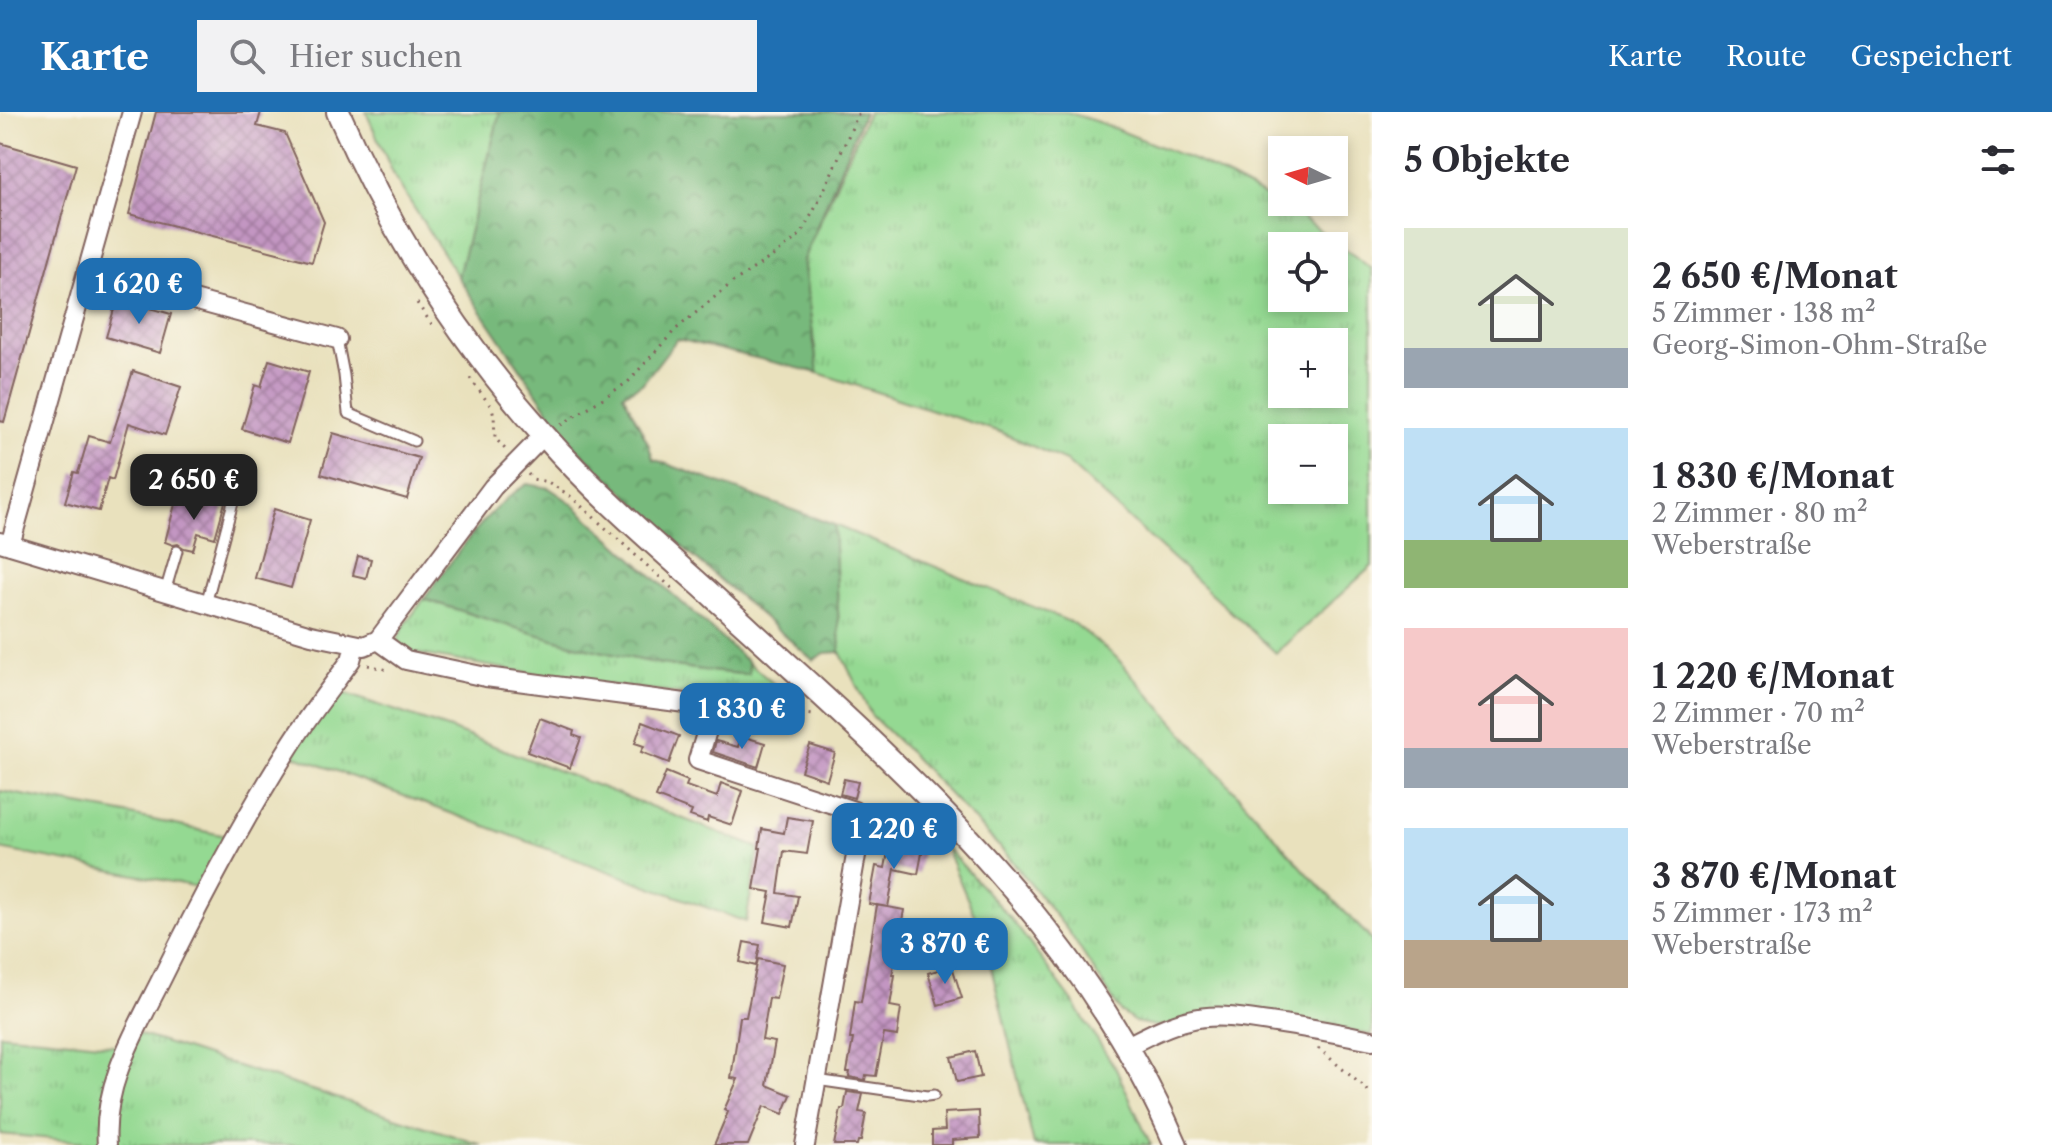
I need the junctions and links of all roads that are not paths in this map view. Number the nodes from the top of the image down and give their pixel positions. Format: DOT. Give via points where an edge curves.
graph roads {
  1 [pos="132,112"];
  2 [pos="338,112"];
  3 [pos="87,271"];
  4 [pos="337,339"];
  5 [pos="544,435"];
  6 [pos="414,441"];
  7 [pos="176,470"];
  8 [pos="5,543"];
  9 [pos="177,551"];
  10 [pos="165,592"];
  11 [pos="206,604"];
  12 [pos="378,640"];
  13 [pos="355,645"];
  14 [pos="731,706"];
  15 [pos="710,721"];
  16 [pos="1372,1040"];
  17 [pos="1127,1046"];
  18 [pos="816,1080"];
  19 [pos="934,1095"];
  20 [pos="107,1145"];
  21 [pos="805,1145"];
  22 [pos="1176,1145"];
  1 -- 3 [label="street"];
  2 -- 5 [label="street" via="396,231 437,296"];
  3 -- 4 [label="street"];
  3 -- 8 [label="street"];
  4 -- 6 [label="lane" via="348,413"];
  5 -- 12 [label="street" via="493,487"];
  5 -- 17 [label="street" via="630,522 935,803 1053,937"];
  7 -- 11 [label="lane" via="237,487"];
  8 -- 10 [label="street"];
  9 -- 10 [label="lane"];
  10 -- 11 [label="street"];
  11 -- 13 [label="street"];
  12 -- 13 [label="street"];
  12 -- 14 [label="street" via="406,660 486,677"];
  13 -- 20 [label="street" via="351,660 243,824 186,929 114,1084"];
  15 -- 18 [label="street" via="698,760 859,815"];
  16 -- 17 [label="street" via="1210,1017 1172,1025"];
  17 -- 22 [label="street"];
  18 -- 19 [label="lane"];
  18 -- 21 [label="street"];
}
